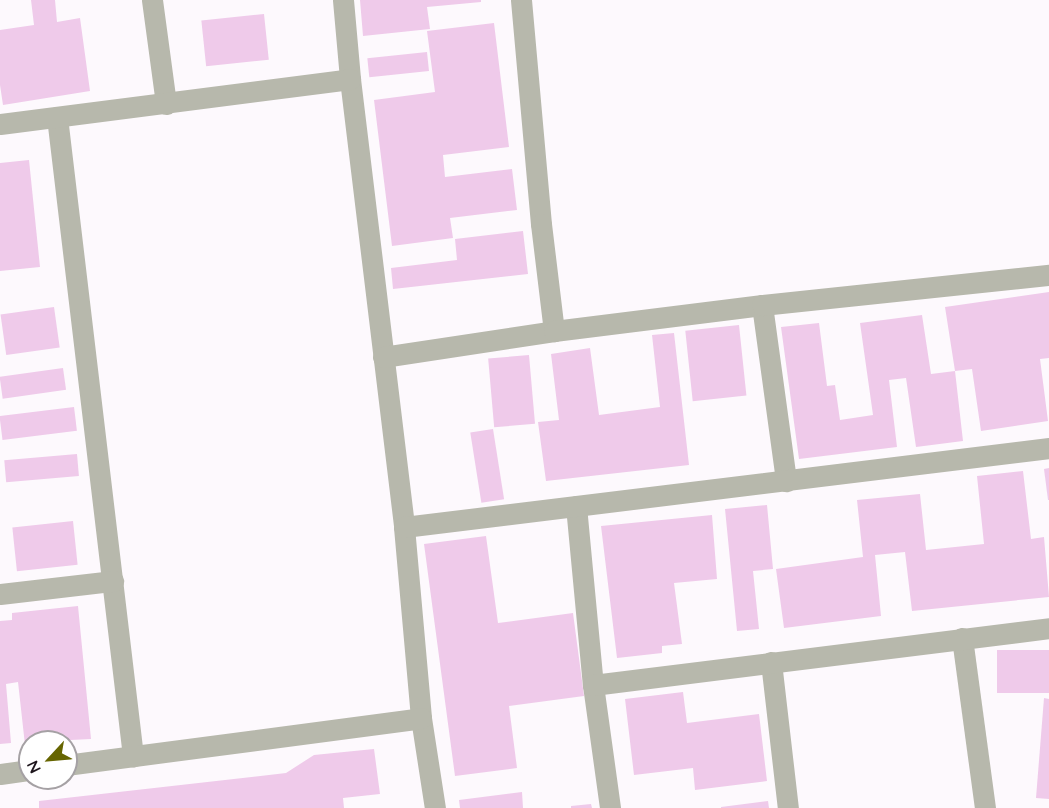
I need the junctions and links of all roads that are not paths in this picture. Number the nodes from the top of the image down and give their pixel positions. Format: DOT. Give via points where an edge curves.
graph roads {
  1 [pos="152,0"];
  2 [pos="343,0"];
  3 [pos="521,0"];
  4 [pos="350,79"];
  5 [pos="166,104"];
  6 [pos="57,117"];
  7 [pos="0,124"];
  8 [pos="1049,275"];
  9 [pos="762,305"];
  10 [pos="554,331"];
  11 [pos="383,357"];
  12 [pos="1049,448"];
  13 [pos="786,481"];
  14 [pos="576,506"];
  15 [pos="404,527"];
  16 [pos="113,582"];
  17 [pos="0,594"];
  18 [pos="1049,628"];
  19 [pos="962,638"];
  20 [pos="771,662"];
  21 [pos="593,686"];
  22 [pos="421,718"];
  23 [pos="133,756"];
  24 [pos="78,763"];
  25 [pos="18,772"];
  26 [pos="0,774"];
  27 [pos="435,808"];
  28 [pos="610,808"];
  29 [pos="788,808"];
  30 [pos="985,808"];
  1 -- 5 [label="street"];
  2 -- 4 [label="street"];
  3 -- 10 [label="street"];
  4 -- 5 [label="street"];
  4 -- 11 [label="street"];
  5 -- 6 [label="street"];
  6 -- 7 [label="street"];
  6 -- 16 [label="street"];
  8 -- 9 [label="street"];
  9 -- 10 [label="street"];
  9 -- 13 [label="street"];
  10 -- 11 [label="street"];
  11 -- 15 [label="street"];
  12 -- 13 [label="street"];
  13 -- 14 [label="street"];
  14 -- 15 [label="street"];
  14 -- 21 [label="street"];
  15 -- 22 [label="street"];
  16 -- 17 [label="street"];
  16 -- 23 [label="street"];
  18 -- 19 [label="street"];
  19 -- 20 [label="street"];
  19 -- 30 [label="street"];
  20 -- 21 [label="street"];
  20 -- 29 [label="street"];
  21 -- 28 [label="street"];
  22 -- 23 [label="street"];
  22 -- 27 [label="street"];
  23 -- 24 [label="street"];
  25 -- 26 [label="street"];
}
